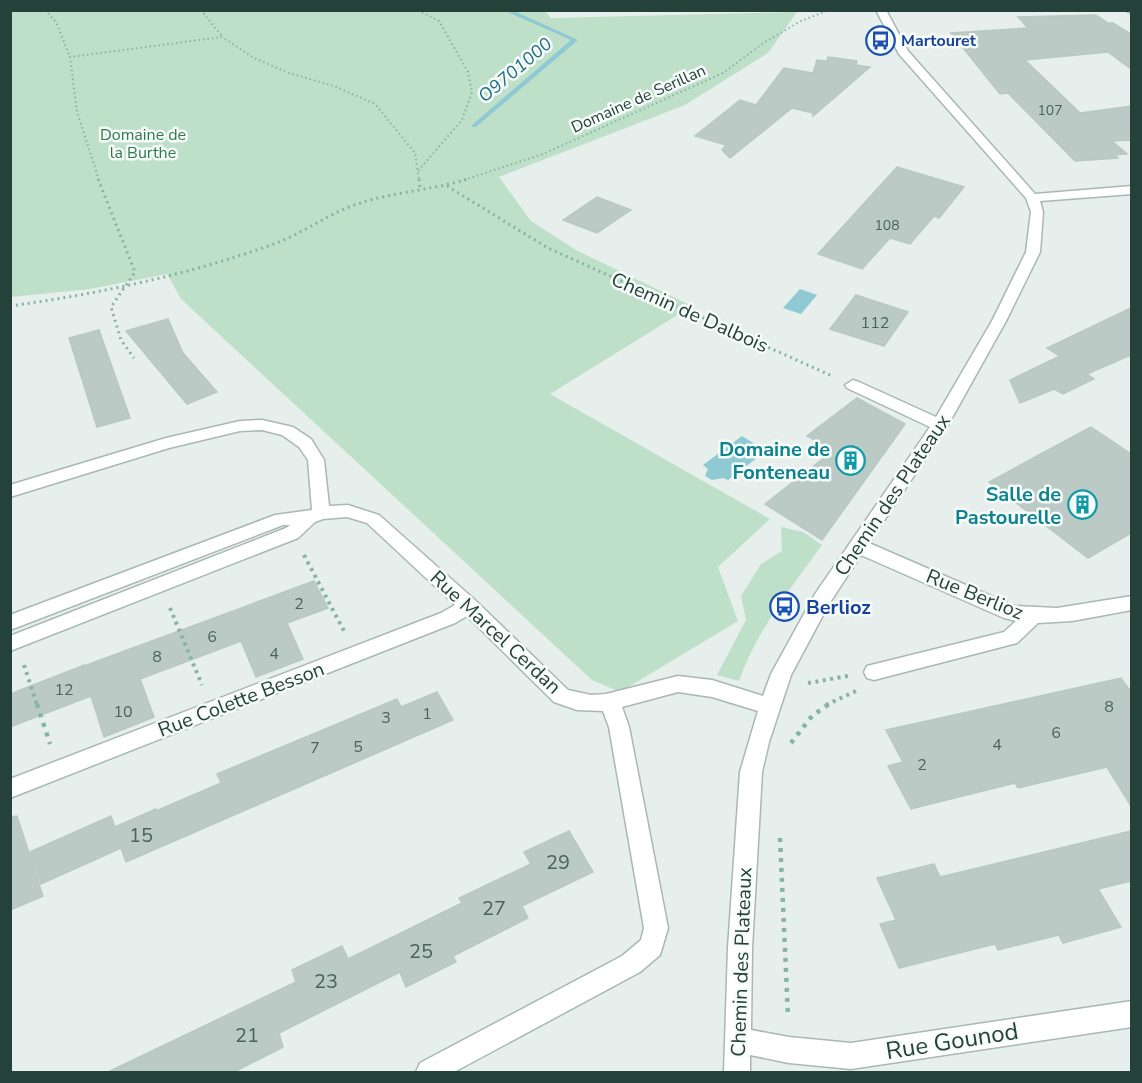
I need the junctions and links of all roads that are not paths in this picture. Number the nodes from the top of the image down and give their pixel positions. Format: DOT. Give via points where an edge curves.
graph roads {
  1 [pos="881,10"];
  2 [pos="1131,190"];
  3 [pos="1032,198"];
  4 [pos="853,385"];
  5 [pos="940,425"];
  6 [pos="10,491"];
  7 [pos="315,516"];
  8 [pos="858,546"];
  9 [pos="1131,603"];
  10 [pos="469,606"];
  11 [pos="1032,617"];
  12 [pos="10,623"];
  13 [pos="14,643"];
  14 [pos="874,672"];
  15 [pos="610,702"];
  16 [pos="769,706"];
  17 [pos="10,789"];
  18 [pos="1131,1014"];
  19 [pos="737,1040"];
  20 [pos="429,1072"];
  21 [pos="737,1072"];
  1 -- 3 [label="street" via="903,52"];
  2 -- 3 [label="street"];
  3 -- 5 [label="street, Chemin des Plateaux" via="1037,212 1033,252"];
  4 -- 5 [label="street"];
  5 -- 8 [label="street, Chemin des Plateaux"];
  6 -- 7 [label="street" via="166,443 240,426 262,425 287,431 305,443 316,460"];
  7 -- 10 [label="street, Rue Marcel Cerdan" via="348,511 374,519"];
  7 -- 12 [label="street, Rue Marcel Cerdan" via="281,519"];
  7 -- 13 [label="street" via="292,533"];
  8 -- 11 [label="street, Rue Berlioz" via="1011,613"];
  8 -- 16 [label="street, Chemin des Plateaux" via="822,599 781,674"];
  9 -- 11 [label="street, Rue Berlioz" via="1081,614"];
  10 -- 15 [label="street, Rue Marcel Cerdan" via="561,696 595,705"];
  10 -- 17 [label="street, Rue Colette Besson" via="448,618"];
  11 -- 14 [label="street" via="1010,638"];
  15 -- 16 [label="street, Rue Marcel Cerdan" via="680,684"];
  15 -- 20 [label="street" via="619,727 656,928 651,947 631,964"];
  16 -- 19 [label="street, Chemin des Plateaux" via="751,772"];
  18 -- 19 [label="street, Rue Gounod" via="851,1056"];
  19 -- 21 [label="street, Chemin des Plateaux"];
}
